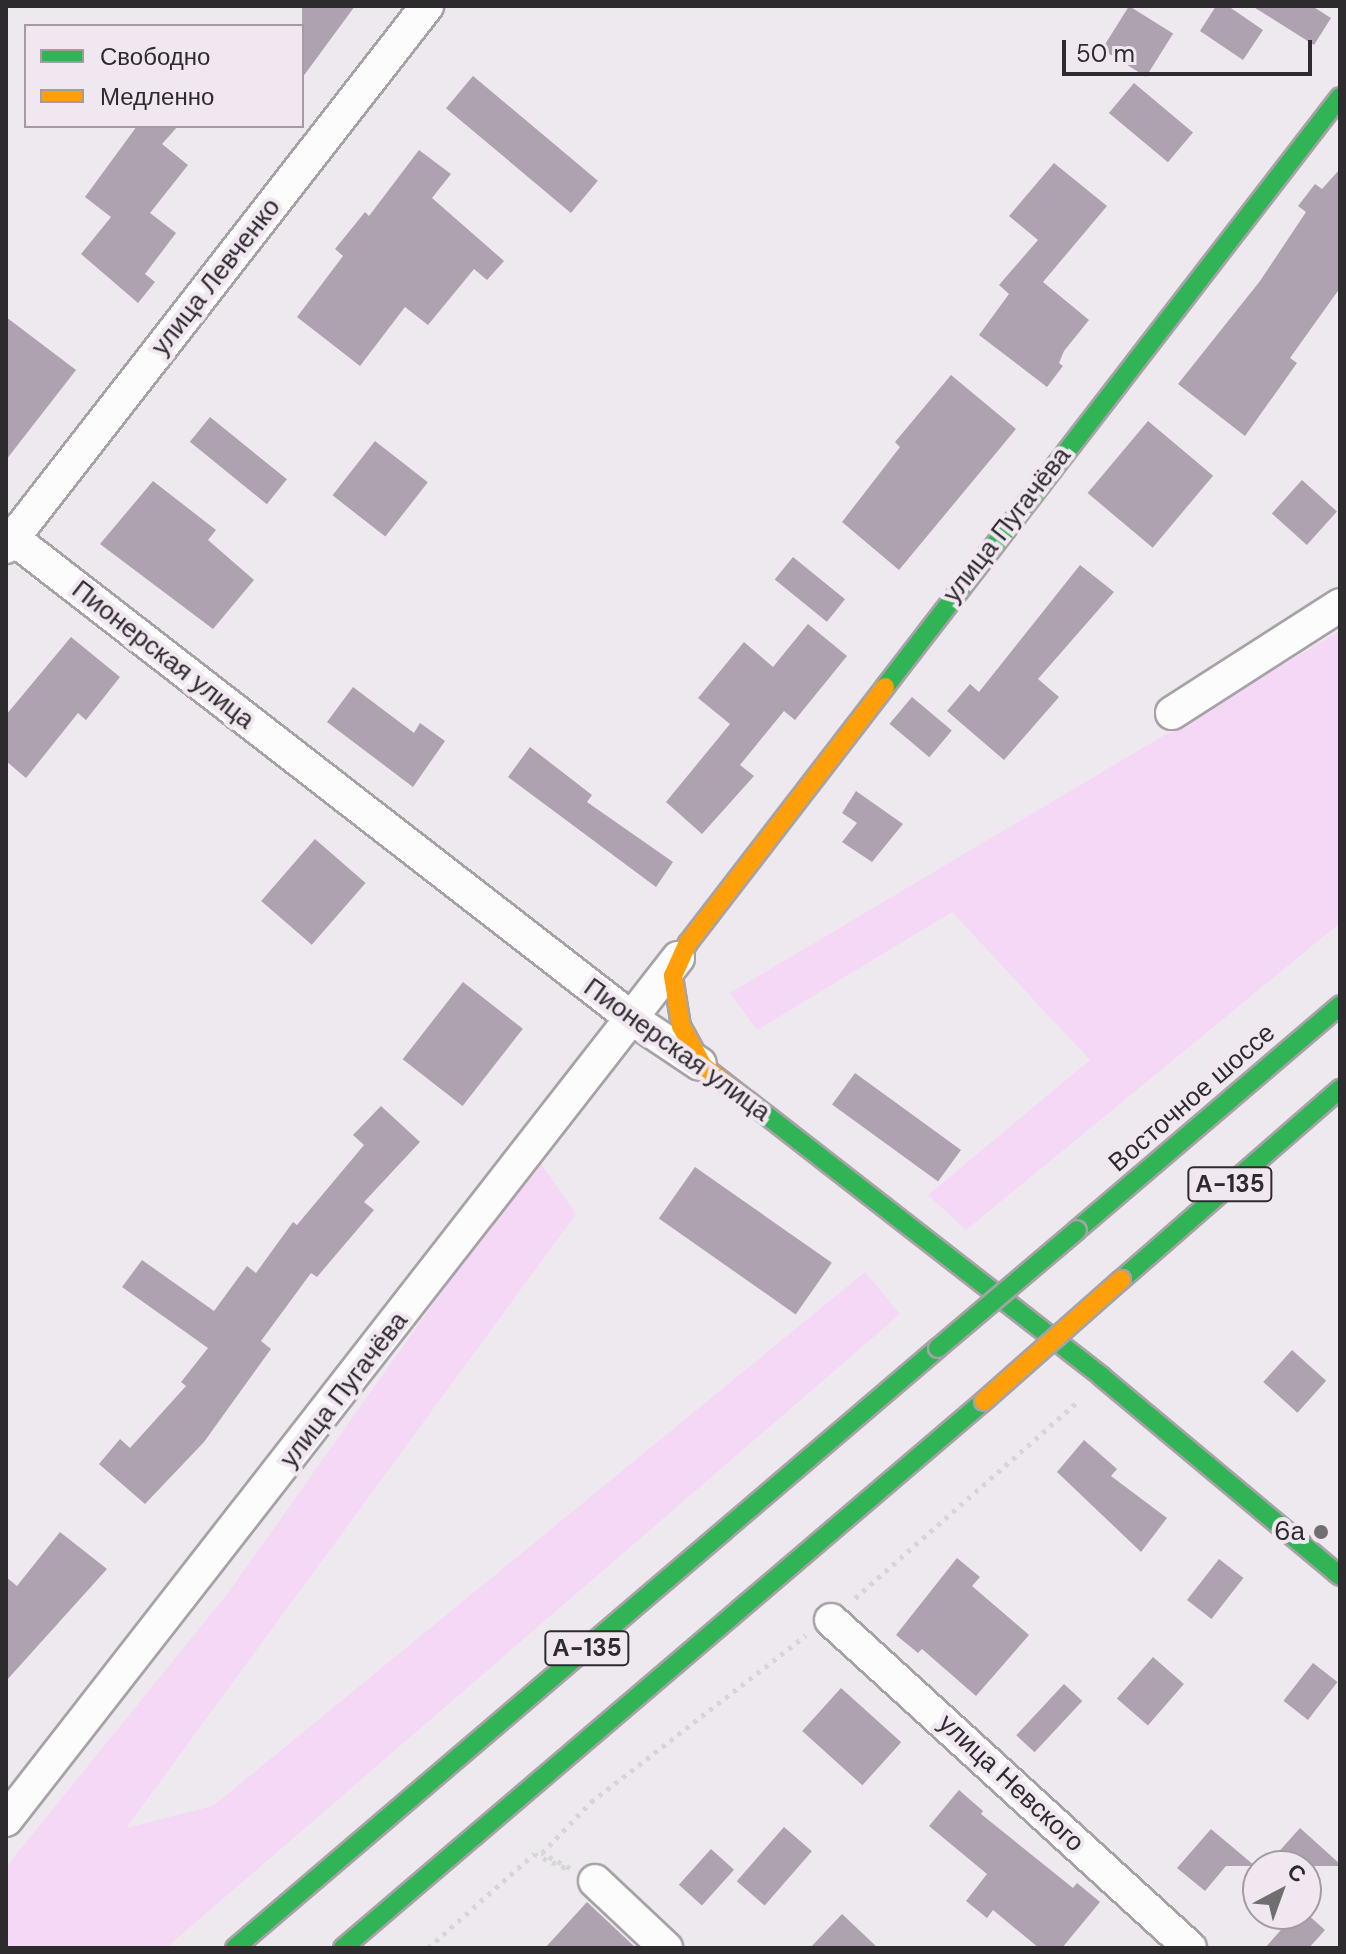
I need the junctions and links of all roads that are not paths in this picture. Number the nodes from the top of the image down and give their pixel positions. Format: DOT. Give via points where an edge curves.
graph roads {
  1 [pos="427,6"];
  2 [pos="1340,97"];
  3 [pos="8,540"];
  4 [pos="1340,605"];
  5 [pos="1172,713"];
  6 [pos="679,957"];
  7 [pos="1340,1005"];
  8 [pos="634,1020"];
  9 [pos="703,1066"];
  10 [pos="1340,1089"];
  11 [pos="1340,1576"];
  12 [pos="831,1620"];
  13 [pos="6,1820"];
  14 [pos="595,1881"];
  15 [pos="235,1948"];
  16 [pos="343,1948"];
  17 [pos="666,1948"];
  18 [pos="1190,1948"];
  1 -- 3 [label="street, улица Левченко"];
  2 -- 6 [label="main road, улица Пугачёва"];
  3 -- 8 [label="street, Пионерская улица"];
  4 -- 5 [label="street"];
  6 -- 8 [label="street, улица Пугачёва"];
  6 -- 9 [label="main road" via="674,997 681,1026"];
  7 -- 15 [label="main road, Восточное шоссе / А-135, bridge"];
  8 -- 9 [label="street, Пионерская улица"];
  8 -- 13 [label="street, улица Пугачёва"];
  9 -- 11 [label="main road, Пионерская улица" via="1102,1377"];
  10 -- 16 [label="main road, А-135, bridge"];
  12 -- 18 [label="street, улица Невского"];
  14 -- 17 [label="street"];
}
